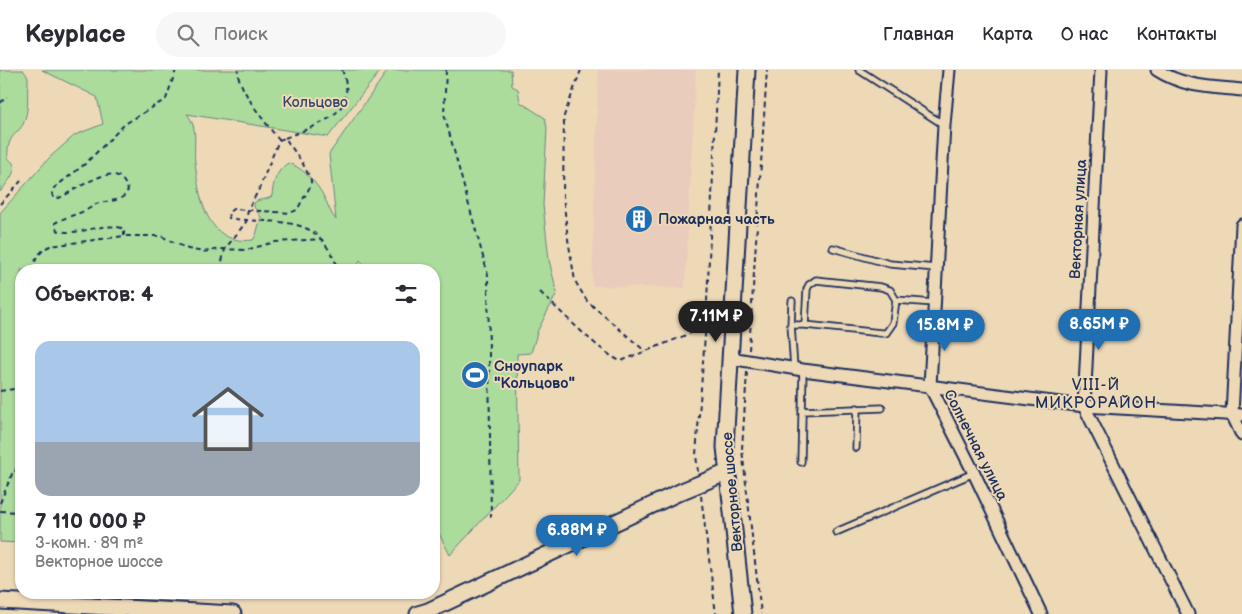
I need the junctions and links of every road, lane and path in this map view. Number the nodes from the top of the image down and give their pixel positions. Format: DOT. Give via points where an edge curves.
graph roads {
  1 [pos="176,70"];
  2 [pos="238,70"];
  3 [pos="342,70"];
  4 [pos="446,70"];
  5 [pos="581,70"];
  6 [pos="718,70"];
  7 [pos="747,70"];
  8 [pos="767,70"];
  9 [pos="859,70"];
  10 [pos="949,70"];
  11 [pos="1101,70"];
  12 [pos="1157,70"];
  13 [pos="1242,90"];
  14 [pos="7,97"];
  15 [pos="0,103"];
  16 [pos="944,125"];
  17 [pos="285,138"];
  18 [pos="279,140"];
  19 [pos="21,181"];
  20 [pos="0,204"];
  21 [pos="248,210"];
  22 [pos="246,222"];
  23 [pos="1242,225"];
  24 [pos="124,236"];
  25 [pos="321,239"];
  26 [pos="833,248"];
  27 [pos="225,249"];
  28 [pos="34,264"];
  29 [pos="221,264"];
  30 [pos="336,264"];
  31 [pos="936,268"];
  32 [pos="540,292"];
  33 [pos="896,300"];
  34 [pos="792,301"];
  35 [pos="934,303"];
  36 [pos="733,306"];
  37 [pos="706,322"];
  38 [pos="792,325"];
  39 [pos="805,325"];
  40 [pos="646,352"];
  41 [pos="730,358"];
  42 [pos="748,361"];
  43 [pos="799,369"];
  44 [pos="930,386"];
  45 [pos="15,389"];
  46 [pos="0,391"];
  47 [pos="1084,406"];
  48 [pos="857,408"];
  49 [pos="882,408"];
  50 [pos="802,411"];
  51 [pos="1237,414"];
  52 [pos="1242,434"];
  53 [pos="856,448"];
  54 [pos="801,462"];
  55 [pos="15,472"];
  56 [pos="728,472"];
  57 [pos="974,472"];
  58 [pos="700,483"];
  59 [pos="0,503"];
  60 [pos="0,511"];
  61 [pos="15,512"];
  62 [pos="491,517"];
  63 [pos="836,532"];
  64 [pos="0,601"];
  65 [pos="87,610"];
  66 [pos="1038,613"];
  67 [pos="233,614"];
  68 [pos="418,614"];
  69 [pos="716,614"];
  70 [pos="743,614"];
  71 [pos="761,614"];
  72 [pos="1188,614"];
  1 -- 24 [label="path" via="166,99 125,124 52,191 53,197 59,198 102,177 112,175 123,180 128,190 125,196 97,204 60,220 55,226 57,230 66,232 114,226 124,229"];
  2 -- 18 [label="path" via="241,84 258,115"];
  3 -- 17 [label="path" via="347,90 340,110 324,121"];
  4 -- 62 [label="path" via="444,114 488,275"];
  5 -- 40 [label="path" via="564,116 563,196 575,281 586,300"];
  6 -- 37 [label="path"];
  7 -- 36 [label="main road, Векторное шоссе"];
  8 -- 42 [label="path"];
  9 -- 16 [label="lane"];
  10 -- 16 [label="street, Солнечная улица"];
  11 -- 47 [label="street, Векторная улица"];
  12 -- 13 [label="street" via="1188,84"];
  14 -- 15 [label="path"];
  16 -- 31 [label="street, Солнечная улица"];
  17 -- 18 [label="path"];
  17 -- 21 [label="path" via="310,175 311,185 294,212"];
  18 -- 21 [label="path"];
  19 -- 20 [label="path"];
  21 -- 22 [label="path"];
  21 -- 22 [label="path" via="233,209 228,213 229,218"];
  22 -- 25 [label="path" via="301,225"];
  22 -- 27 [label="path"];
  23 -- 51 [label="street"];
  24 -- 27 [label="path" via="161,236 188,249 203,252"];
  24 -- 28 [label="path" via="50,246 42,250"];
  25 -- 27 [label="path" via="276,242 246,250"];
  25 -- 30 [label="path"];
  26 -- 31 [label="lane" via="890,264"];
  27 -- 29 [label="path"];
  31 -- 35 [label="street, Солнечная улица"];
  32 -- 40 [label="path" via="616,360 626,361"];
  33 -- 35 [label="lane"];
  33 -- 39 [label="lane" via="893,323 881,334"];
  33 -- 39 [label="lane" via="890,290 816,280 807,289"];
  34 -- 38 [label="lane"];
  35 -- 44 [label="street, Солнечная улица"];
  36 -- 37 [label="path"];
  36 -- 41 [label="main road, Векторное шоссе"];
  37 -- 40 [label="path" via="689,334"];
  37 -- 58 [label="path" via="696,454"];
  38 -- 39 [label="lane"];
  38 -- 43 [label="lane"];
  41 -- 42 [label="street"];
  41 -- 56 [label="main road, Векторное шоссе" via="725,447"];
  42 -- 43 [label="street"];
  42 -- 71 [label="path" via="742,450"];
  43 -- 44 [label="street"];
  43 -- 50 [label="lane"];
  44 -- 47 [label="street"];
  44 -- 57 [label="street, Солнечная улица"];
  45 -- 46 [label="path"];
  47 -- 51 [label="street"];
  47 -- 72 [label="street, Векторная улица"];
  48 -- 49 [label="lane"];
  48 -- 50 [label="lane"];
  48 -- 53 [label="lane"];
  50 -- 54 [label="lane"];
  51 -- 52 [label="street"];
  55 -- 59 [label="path"];
  56 -- 58 [label="main road"];
  56 -- 70 [label="main road, Векторное шоссе"];
  57 -- 63 [label="lane"];
  57 -- 66 [label="street, Солнечная улица"];
  58 -- 68 [label="main road"];
  58 -- 69 [label="path"];
  60 -- 61 [label="path"];
  64 -- 65 [label="main road"];
  65 -- 67 [label="main road"];
}
